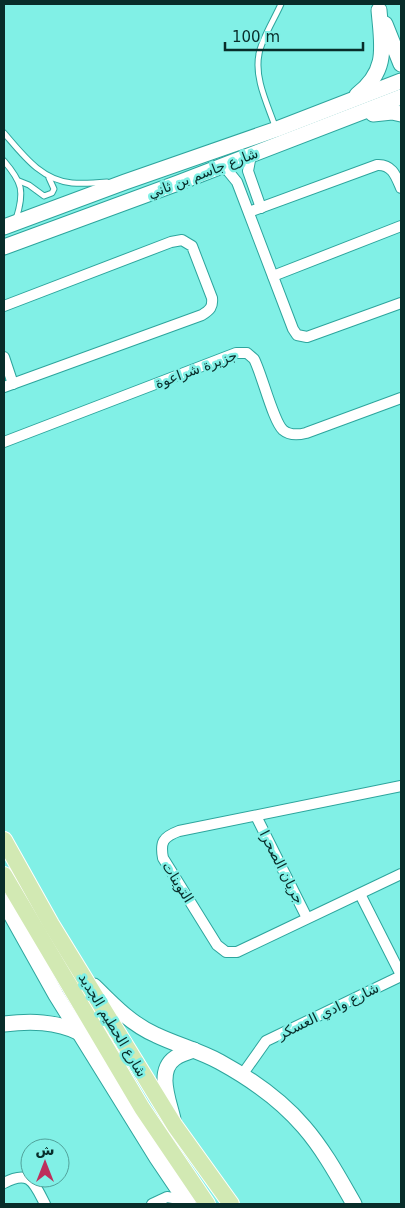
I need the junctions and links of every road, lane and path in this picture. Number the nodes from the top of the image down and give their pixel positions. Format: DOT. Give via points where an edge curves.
graph roads {
  1 [pos="281,4"];
  2 [pos="378,7"];
  3 [pos="401,64"];
  4 [pos="401,81"];
  5 [pos="401,97"];
  6 [pos="346,110"];
  7 [pos="401,114"];
  8 [pos="276,129"];
  9 [pos="4,133"];
  10 [pos="251,155"];
  11 [pos="4,160"];
  12 [pos="7,167"];
  13 [pos="219,167"];
  14 [pos="47,176"];
  15 [pos="19,181"];
  16 [pos="126,182"];
  17 [pos="401,188"];
  18 [pos="260,208"];
  19 [pos="249,212"];
  20 [pos="9,225"];
  21 [pos="401,226"];
  22 [pos="4,247"];
  23 [pos="273,276"];
  24 [pos="401,302"];
  25 [pos="4,306"];
  26 [pos="4,357"];
  27 [pos="9,385"];
  28 [pos="401,398"];
  29 [pos="4,442"];
  30 [pos="401,786"];
  31 [pos="256,816"];
  32 [pos="4,840"];
  33 [pos="401,874"];
  34 [pos="4,875"];
  35 [pos="360,894"];
  36 [pos="4,902"];
  37 [pos="307,918"];
  38 [pos="401,975"];
  39 [pos="84,976"];
  40 [pos="56,995"];
  41 [pos="33,1022"];
  42 [pos="4,1024"];
  43 [pos="80,1034"];
  44 [pos="194,1050"];
  45 [pos="242,1074"];
  46 [pos="175,1126"];
  47 [pos="172,1180"];
  48 [pos="4,1183"];
  49 [pos="167,1197"];
  50 [pos="187,1202"];
  51 [pos="44,1204"];
  52 [pos="152,1204"];
  53 [pos="207,1204"];
  54 [pos="230,1204"];
  55 [pos="354,1204"];
  1 -- 8 [label="lane" via="259,52 257,67"];
  2 -- 3 [label="main road"];
  2 -- 6 [label="main road" via="382,53 378,72"];
  4 -- 6 [label="main road, شارع جاسم بن ثاني"];
  5 -- 6 [label="main road, شارع جاسم بن ثاني"];
  6 -- 7 [label="main road"];
  6 -- 8 [label="main road, شارع جاسم بن ثاني"];
  6 -- 10 [label="main road, شارع جاسم بن ثاني"];
  8 -- 16 [label="main road, شارع جاسم بن ثاني"];
  9 -- 14 [label="lane"];
  10 -- 13 [label="main road, شارع جاسم بن ثاني"];
  10 -- 18 [label="street" via="248,171"];
  11 -- 12 [label="lane"];
  12 -- 15 [label="lane"];
  13 -- 19 [label="street" via="234,178"];
  13 -- 22 [label="main road, شارع جاسم بن ثاني"];
  14 -- 15 [label="lane" via="54,188 48,195 40,194"];
  14 -- 16 [label="lane" via="74,183"];
  15 -- 20 [label="lane" via="22,198"];
  16 -- 20 [label="main road, شارع جاسم بن ثاني"];
  17 -- 18 [label="street" via="392,170 378,164"];
  18 -- 19 [label="street"];
  19 -- 23 [label="street"];
  21 -- 23 [label="street"];
  23 -- 24 [label="street" via="294,332 304,337"];
  25 -- 27 [label="street" via="182,240 192,246 212,298 212,307 202,314"];
  26 -- 27 [label="street"];
  28 -- 29 [label="street, جزيرة شراعوة" via="306,433 290,434 279,425 254,359 247,353 236,353"];
  30 -- 31 [label="street, التوينات"];
  31 -- 37 [label="street, جريان الصحرا"];
  31 -- 37 [label="street, التوينات" via="169,835 163,841 163,858 217,945 226,952 237,952"];
  32 -- 39 [label="main road, شارع الحطيم الجديد"];
  33 -- 35 [label="street, التوينات"];
  34 -- 53 [label="main road, شارع الحطيم الجديد" via="142,1108"];
  35 -- 37 [label="street, التوينات"];
  35 -- 38 [label="street"];
  36 -- 40 [label="main road"];
  38 -- 45 [label="street, شارع وادي العسكر" via="266,1041"];
  39 -- 44 [label="main road" via="122,1014 156,1035"];
  39 -- 46 [label="main road, شارع الحطيم الجديد"];
  40 -- 41 [label="main road" via="48,1013"];
  40 -- 43 [label="main road"];
  41 -- 42 [label="main road"];
  41 -- 43 [label="main road" via="56,1024"];
  43 -- 47 [label="main road"];
  44 -- 45 [label="main road"];
  44 -- 46 [label="main road" via="171,1061 166,1073"];
  45 -- 55 [label="main road" via="271,1095 304,1127 322,1150"];
  46 -- 54 [label="main road, شارع الحطيم الجديد"];
  47 -- 49 [label="street"];
  47 -- 50 [label="main road"];
  48 -- 51 [label="street" via="19,1177 28,1178 35,1184"];
  49 -- 50 [label="street"];
  49 -- 52 [label="street"];
}
